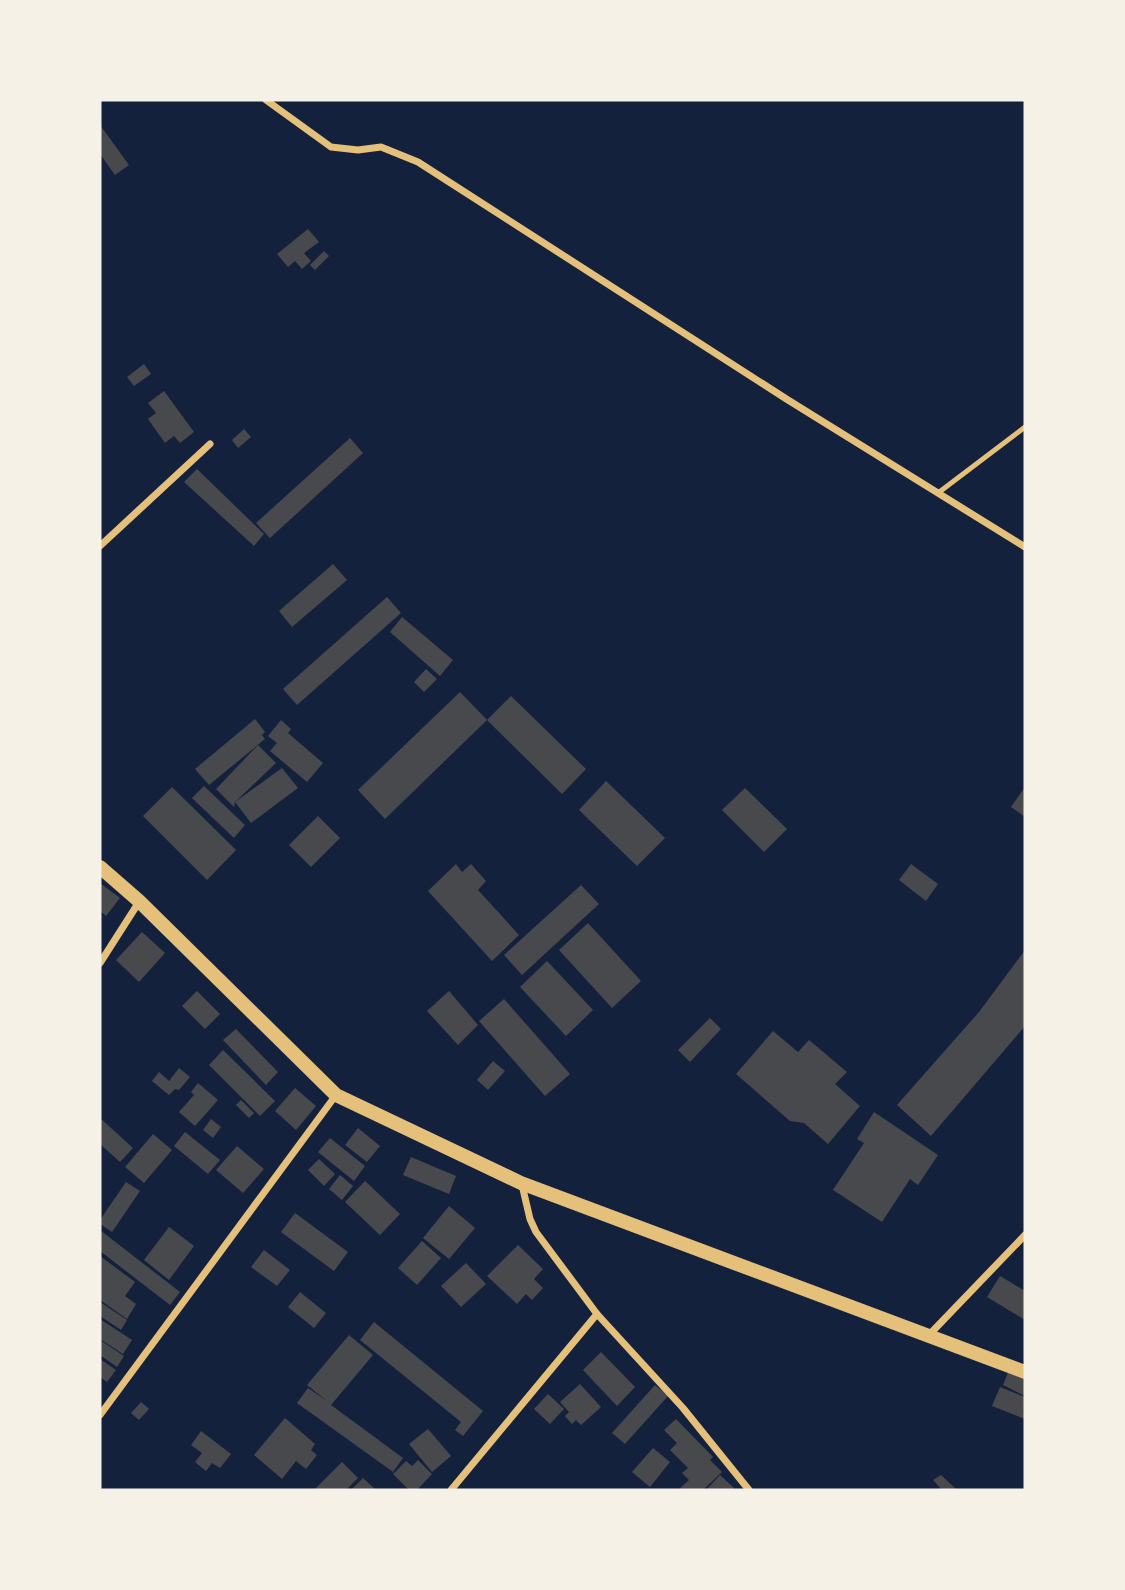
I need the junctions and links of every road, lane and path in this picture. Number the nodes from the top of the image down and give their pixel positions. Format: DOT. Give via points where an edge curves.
graph roads {
  1 [pos="266,100"];
  2 [pos="1025,428"];
  3 [pos="210,444"];
  4 [pos="939,493"];
  5 [pos="100,546"];
  6 [pos="1025,547"];
  7 [pos="100,867"];
  8 [pos="139,901"];
  9 [pos="100,963"];
  10 [pos="336,1095"];
  11 [pos="521,1183"];
  12 [pos="1025,1235"];
  13 [pos="597,1314"];
  14 [pos="928,1336"];
  15 [pos="1025,1372"];
  16 [pos="100,1415"];
  17 [pos="451,1490"];
  18 [pos="749,1490"];
  1 -- 4 [label="street" via="331,148 381,147 418,162"];
  2 -- 4 [label="lane"];
  3 -- 5 [label="street"];
  4 -- 6 [label="street"];
  7 -- 8 [label="main road"];
  8 -- 9 [label="street"];
  8 -- 10 [label="main road"];
  10 -- 11 [label="main road"];
  10 -- 16 [label="street"];
  11 -- 13 [label="street" via="536,1232"];
  11 -- 14 [label="main road"];
  12 -- 14 [label="street"];
  13 -- 17 [label="street"];
  13 -- 18 [label="street" via="683,1408"];
  14 -- 15 [label="main road"];
}
